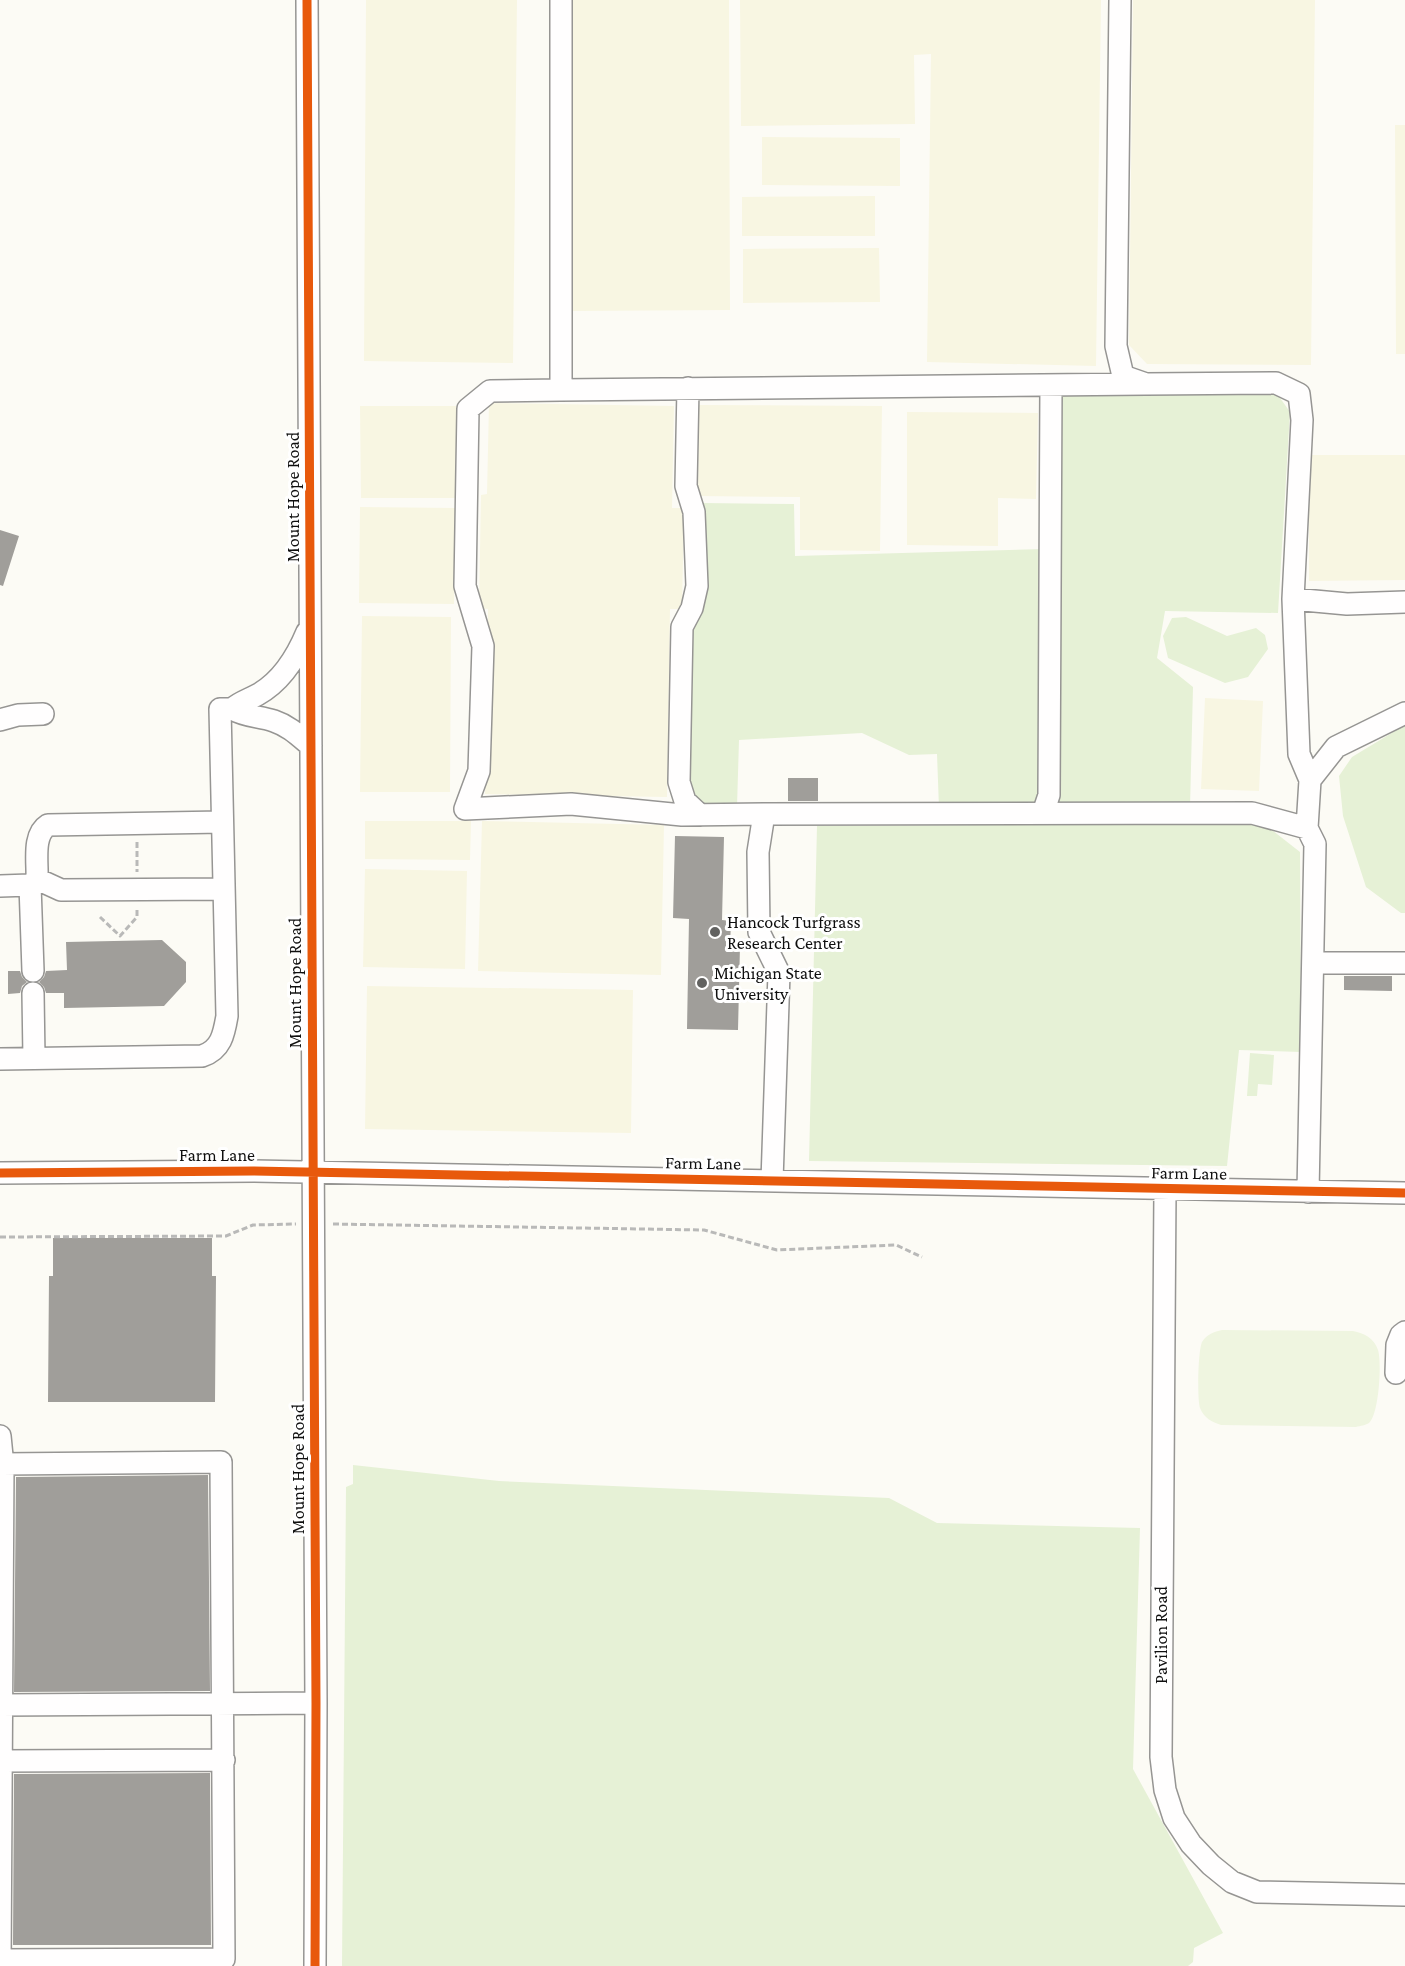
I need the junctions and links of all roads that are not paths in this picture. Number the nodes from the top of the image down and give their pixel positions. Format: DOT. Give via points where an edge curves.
graph roads {
  1 [pos="307,0"];
  2 [pos="561,0"];
  3 [pos="1120,0"];
  4 [pos="1146,384"];
  5 [pos="1051,385"];
  6 [pos="688,388"];
  7 [pos="561,390"];
  8 [pos="1293,599"];
  9 [pos="1405,602"];
  10 [pos="310,626"];
  11 [pos="232,709"];
  12 [pos="1405,713"];
  13 [pos="43,714"];
  14 [pos="0,720"];
  15 [pos="311,746"];
  16 [pos="1310,780"];
  17 [pos="1044,813"];
  18 [pos="700,814"];
  19 [pos="764,814"];
  20 [pos="222,822"];
  21 [pos="1307,828"];
  22 [pos="34,882"];
  23 [pos="0,886"];
  24 [pos="224,889"];
  25 [pos="1313,963"];
  26 [pos="1405,963"];
  27 [pos="33,971"];
  28 [pos="33,993"];
  29 [pos="34,1058"];
  30 [pos="0,1059"];
  31 [pos="312,1172"];
  32 [pos="0,1173"];
  33 [pos="772,1181"];
  34 [pos="1165,1190"];
  35 [pos="1308,1192"];
  36 [pos="1405,1193"];
  37 [pos="1405,1332"];
  38 [pos="1396,1373"];
  39 [pos="0,1436"];
  40 [pos="2,1464"];
  41 [pos="316,1703"];
  42 [pos="0,1705"];
  43 [pos="221,1705"];
  44 [pos="1,1761"];
  45 [pos="224,1761"];
  46 [pos="1405,1895"];
  47 [pos="0,1960"];
  48 [pos="0,1966"];
  49 [pos="315,1966"];
  1 -- 10 [label="street, Mount Hope Road"];
  2 -- 7 [label="street"];
  3 -- 4 [label="street" via="1116,346 1123,376"];
  4 -- 5 [label="street"];
  4 -- 8 [label="street" via="1276,383 1299,394 1302,420"];
  5 -- 6 [label="street"];
  5 -- 17 [label="street" via="1049,795"];
  6 -- 7 [label="street"];
  6 -- 18 [label="street" via="686,486 694,512 697,586 682,627 679,782 685,801"];
  7 -- 18 [label="street" via="489,391 468,409 465,586 483,645 479,771 465,809 571,804"];
  8 -- 9 [label="street" via="1347,604"];
  8 -- 16 [label="street" via="1299,754"];
  10 -- 11 [label="street" via="297,655 274,682"];
  10 -- 15 [label="street, Mount Hope Road"];
  11 -- 15 [label="street" via="244,716 276,722 293,730"];
  11 -- 20 [label="street" via="220,709"];
  12 -- 16 [label="street" via="1336,747"];
  13 -- 14 [label="street"];
  15 -- 31 [label="street, Mount Hope Road"];
  16 -- 21 [label="street"];
  17 -- 19 [label="street"];
  17 -- 21 [label="street" via="1252,813"];
  18 -- 19 [label="street"];
  19 -- 33 [label="street" via="758,852 759,933 779,973"];
  20 -- 22 [label="street" via="48,825 38,836"];
  20 -- 24 [label="street"];
  21 -- 25 [label="street" via="1315,844"];
  22 -- 23 [label="street"];
  22 -- 24 [label="street" via="61,890"];
  22 -- 27 [label="street"];
  24 -- 29 [label="street" via="227,1016 218,1047 202,1056"];
  25 -- 26 [label="street"];
  25 -- 35 [label="street"];
  28 -- 29 [label="street"];
  29 -- 30 [label="street"];
  31 -- 32 [label="street, Farm Lane"];
  31 -- 33 [label="street, Farm Lane"];
  31 -- 41 [label="street, Mount Hope Road"];
  33 -- 34 [label="street, Farm Lane"];
  34 -- 35 [label="street, Farm Lane"];
  34 -- 46 [label="street, Pavilion Road" via="1161,1757 1174,1818 1211,1865 1232,1882 1257,1892"];
  35 -- 36 [label="street, Farm Lane"];
  37 -- 38 [label="street" via="1397,1345"];
  39 -- 40 [label="street"];
  40 -- 42 [label="street"];
  40 -- 43 [label="street" via="221,1462"];
  41 -- 43 [label="street"];
  41 -- 49 [label="street, Mount Hope Road"];
  42 -- 43 [label="street"];
  42 -- 44 [label="street"];
  43 -- 45 [label="street"];
  44 -- 45 [label="street"];
  44 -- 47 [label="street"];
  45 -- 47 [label="street" via="224,1959"];
  47 -- 48 [label="street"];
}
